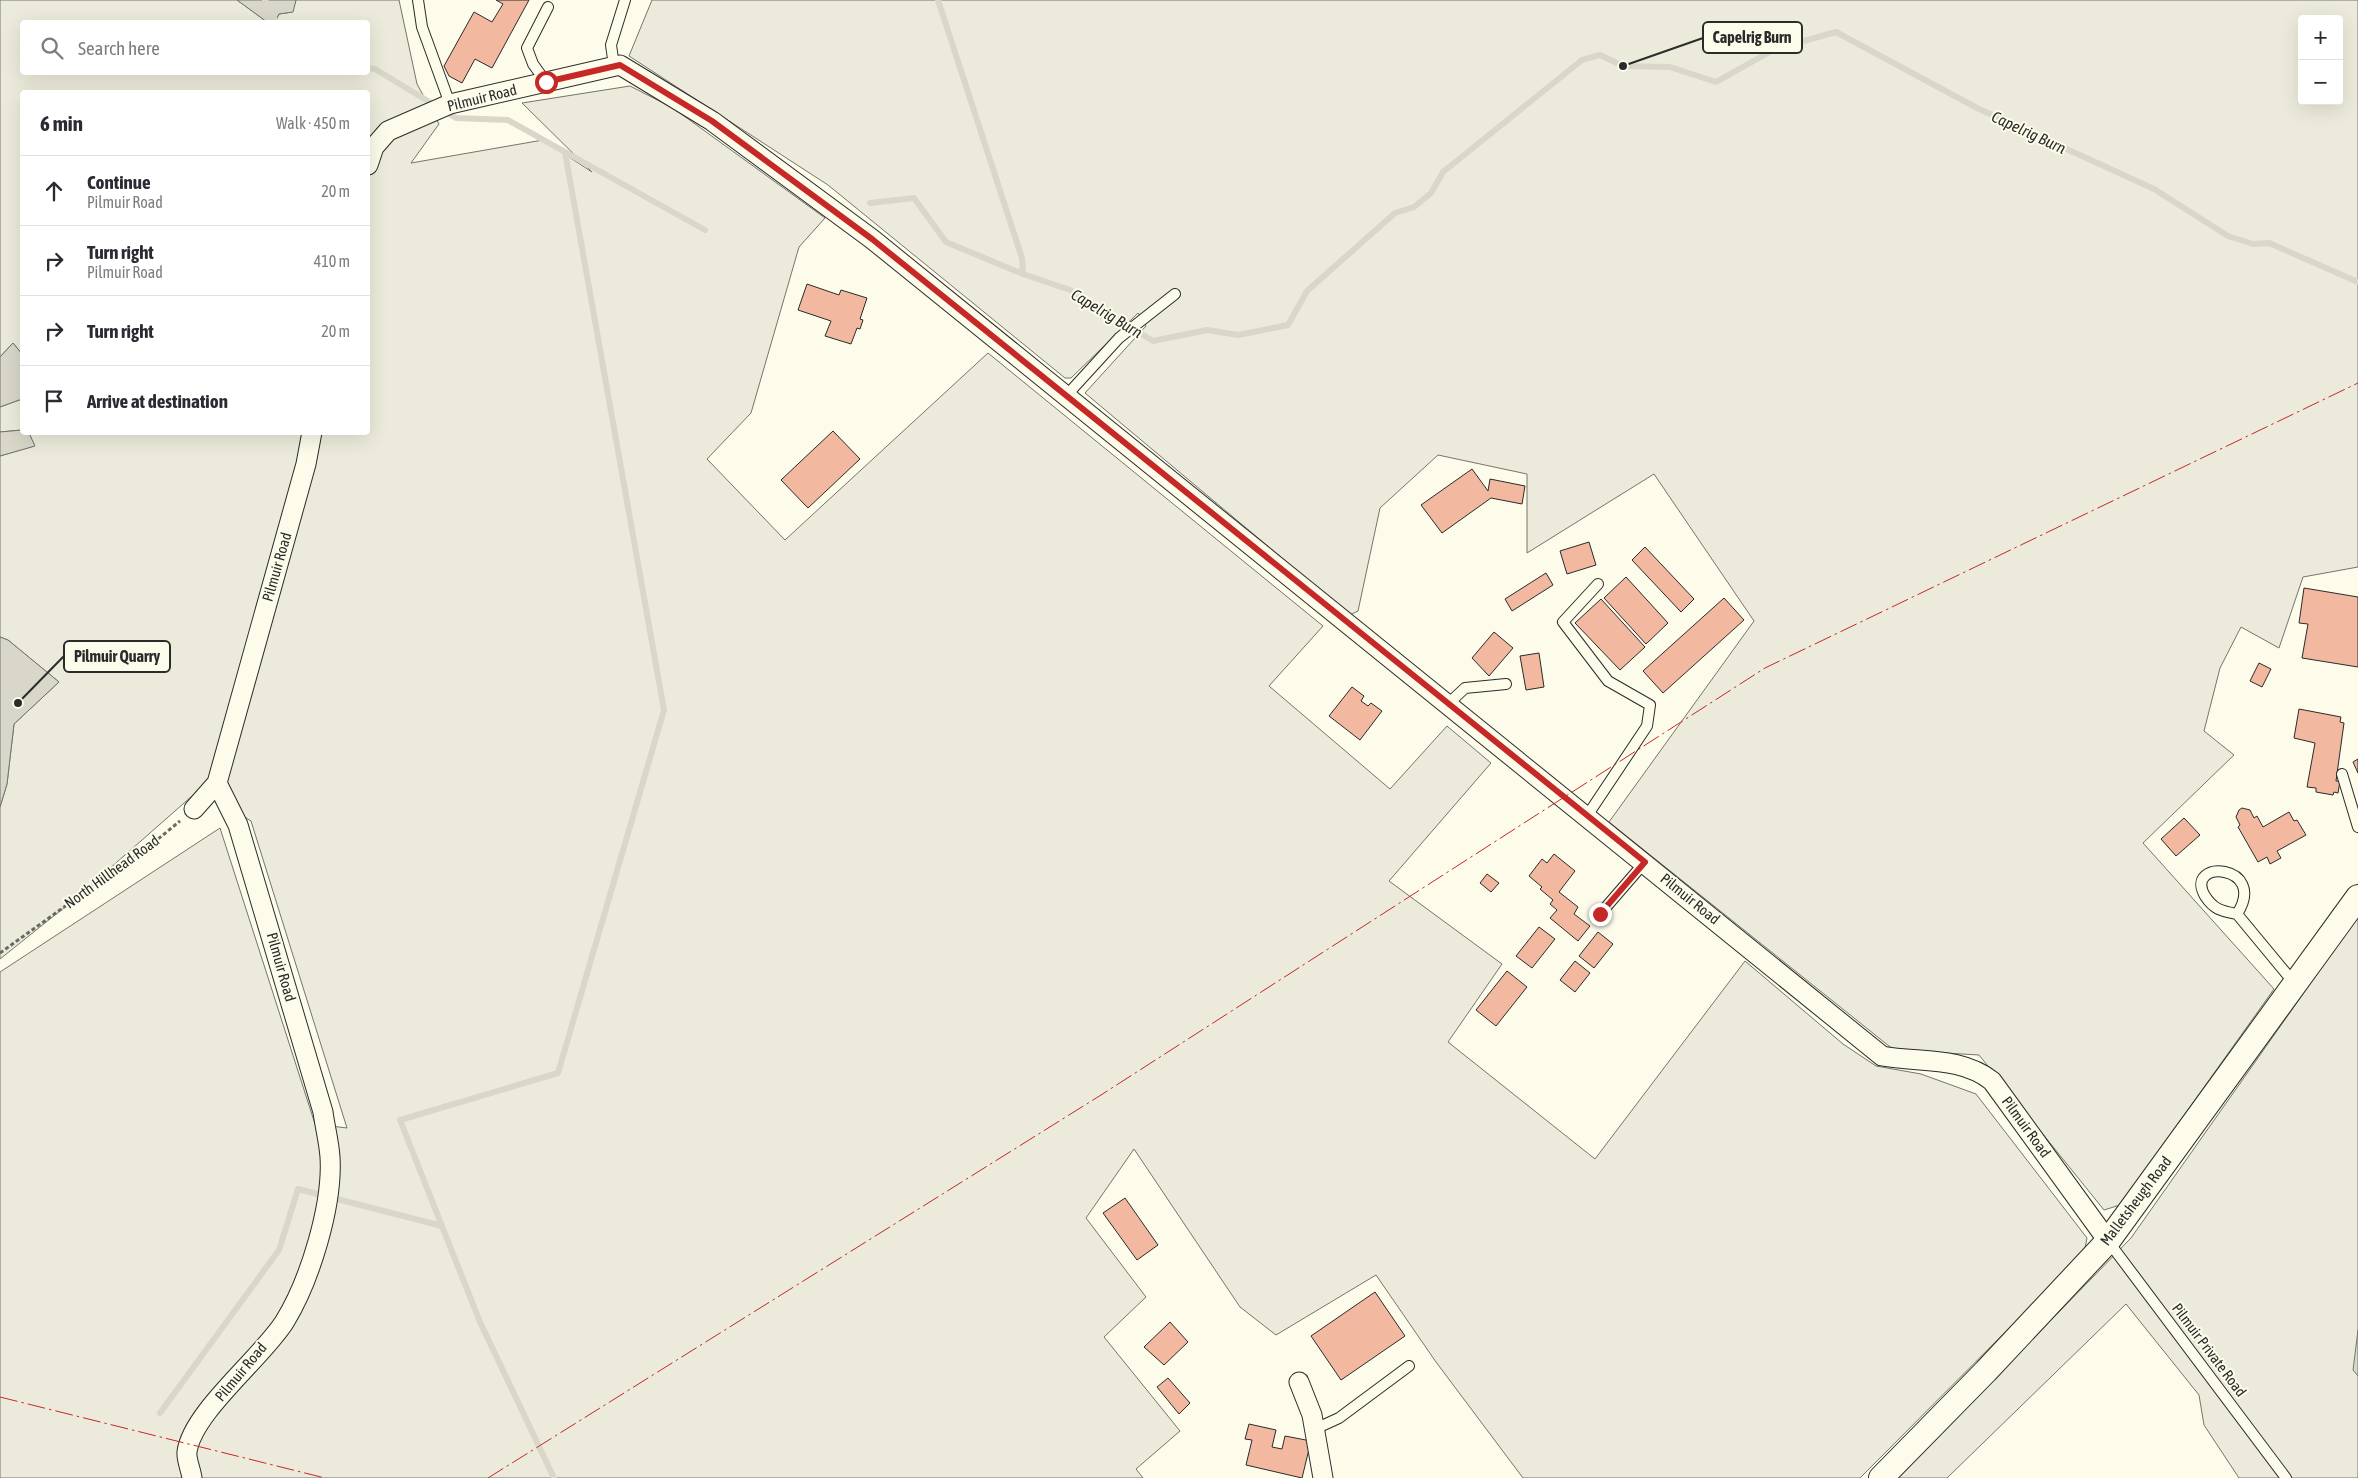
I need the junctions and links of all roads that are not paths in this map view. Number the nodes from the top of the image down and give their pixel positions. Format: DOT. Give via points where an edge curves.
graph roads {
  1 [pos="418,0"];
  2 [pos="625,0"];
  3 [pos="548,7"];
  4 [pos="614,66"];
  5 [pos="546,82"];
  6 [pos="450,104"];
  7 [pos="370,159"];
  8 [pos="1175,294"];
  9 [pos="1066,396"];
  10 [pos="311,435"];
  11 [pos="1598,584"];
  12 [pos="1506,684"];
  13 [pos="1448,704"];
  14 [pos="2342,774"];
  15 [pos="217,783"];
  16 [pos="194,809"];
  17 [pos="1587,816"];
  18 [pos="2358,827"];
  19 [pos="1645,862"];
  20 [pos="2358,898"];
  21 [pos="1600,914"];
  22 [pos="2237,914"];
  23 [pos="2295,984"];
  24 [pos="2108,1241"];
  25 [pos="1409,1366"];
  26 [pos="1299,1382"];
  27 [pos="1315,1429"];
  28 [pos="192,1478"];
  29 [pos="1323,1478"];
  30 [pos="1880,1478"];
  31 [pos="2286,1478"];
  1 -- 6 [label="lane" via="422,27"];
  2 -- 4 [label="lane" via="611,45"];
  3 -- 5 [label="lane" via="527,48 533,64"];
  4 -- 5 [label="street, Pilmuir Road"];
  4 -- 9 [label="street, Pilmuir Road" via="620,65 712,121 872,239"];
  5 -- 6 [label="street, Pilmuir Road"];
  6 -- 7 [label="street, Pilmuir Road" via="388,131 374,147"];
  8 -- 9 [label="lane" via="1119,338"];
  9 -- 13 [label="street, Pilmuir Road"];
  10 -- 15 [label="street, Pilmuir Road"];
  11 -- 17 [label="lane" via="1563,622 1608,681 1650,705 1647,726"];
  12 -- 13 [label="lane" via="1465,688"];
  13 -- 17 [label="street, Pilmuir Road"];
  14 -- 18 [label="lane"];
  15 -- 16 [label="street"];
  15 -- 28 [label="street, Pilmuir Road" via="238,825 323,1112 330,1158 326,1211 303,1281 284,1322 211,1408 195,1432 187,1452"];
  17 -- 19 [label="street, Pilmuir Road"];
  19 -- 21 [label="lane"];
  19 -- 24 [label="street, Pilmuir Road" via="1882,1056 1944,1061 1978,1070 1992,1081"];
  20 -- 23 [label="street, Malletsheugh Road"];
  22 -- 22 [label="lane" via="2219,911 2210,904 2200,888 2204,876 2228,871 2238,878 2244,903"];
  22 -- 23 [label="lane"];
  23 -- 24 [label="street, Malletsheugh Road"];
  24 -- 30 [label="street, Malletsheugh Road"];
  24 -- 31 [label="lane, Pilmuir Private Road"];
  25 -- 27 [label="lane" via="1339,1418"];
  26 -- 27 [label="street"];
  27 -- 29 [label="street"];
}
